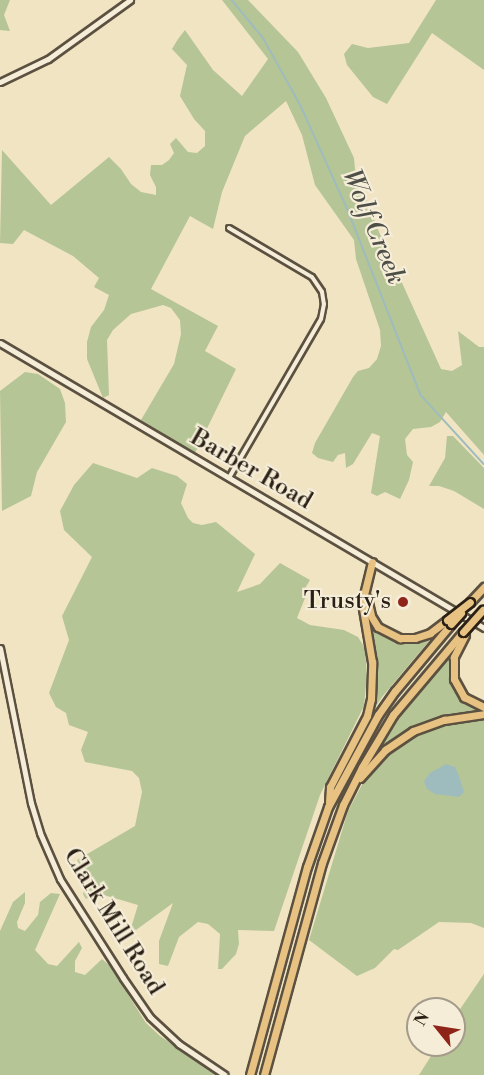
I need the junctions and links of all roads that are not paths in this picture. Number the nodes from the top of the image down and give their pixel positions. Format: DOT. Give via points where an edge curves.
graph roads {
  1 [pos="130,0"];
  2 [pos="0,82"];
  3 [pos="229,228"];
  4 [pos="0,342"];
  5 [pos="229,478"];
  6 [pos="374,563"];
  7 [pos="484,587"];
  8 [pos="483,610"];
  9 [pos="449,622"];
  10 [pos="484,628"];
  11 [pos="464,632"];
  12 [pos="0,648"];
  13 [pos="484,706"];
  14 [pos="484,714"];
  15 [pos="348,795"];
  16 [pos="328,807"];
  17 [pos="225,1075"];
  18 [pos="250,1075"];
  19 [pos="264,1075"];
  1 -- 2 [label="street" via="48,59"];
  3 -- 5 [label="street" via="312,277 322,292 324,304 321,319"];
  4 -- 5 [label="street, Barber Road"];
  5 -- 6 [label="street, Barber Road"];
  6 -- 9 [label="highway" via="367,604 381,630 410,638"];
  6 -- 10 [label="street, Barber Road"];
  6 -- 16 [label="highway" via="362,603 372,662 371,699 367,716 330,787"];
  7 -- 9 [label="highway, bridge"];
  8 -- 11 [label="highway, bridge"];
  9 -- 16 [label="highway" via="384,707"];
  11 -- 13 [label="highway" via="454,657 454,679 464,697"];
  11 -- 15 [label="highway" via="393,715"];
  12 -- 17 [label="street, Clark Mill Road" via="31,803 60,879 150,1017 189,1052"];
  14 -- 15 [label="highway" via="437,722 406,735 378,757"];
  15 -- 19 [label="highway" via="322,863"];
  16 -- 18 [label="highway" via="307,867"];
}
